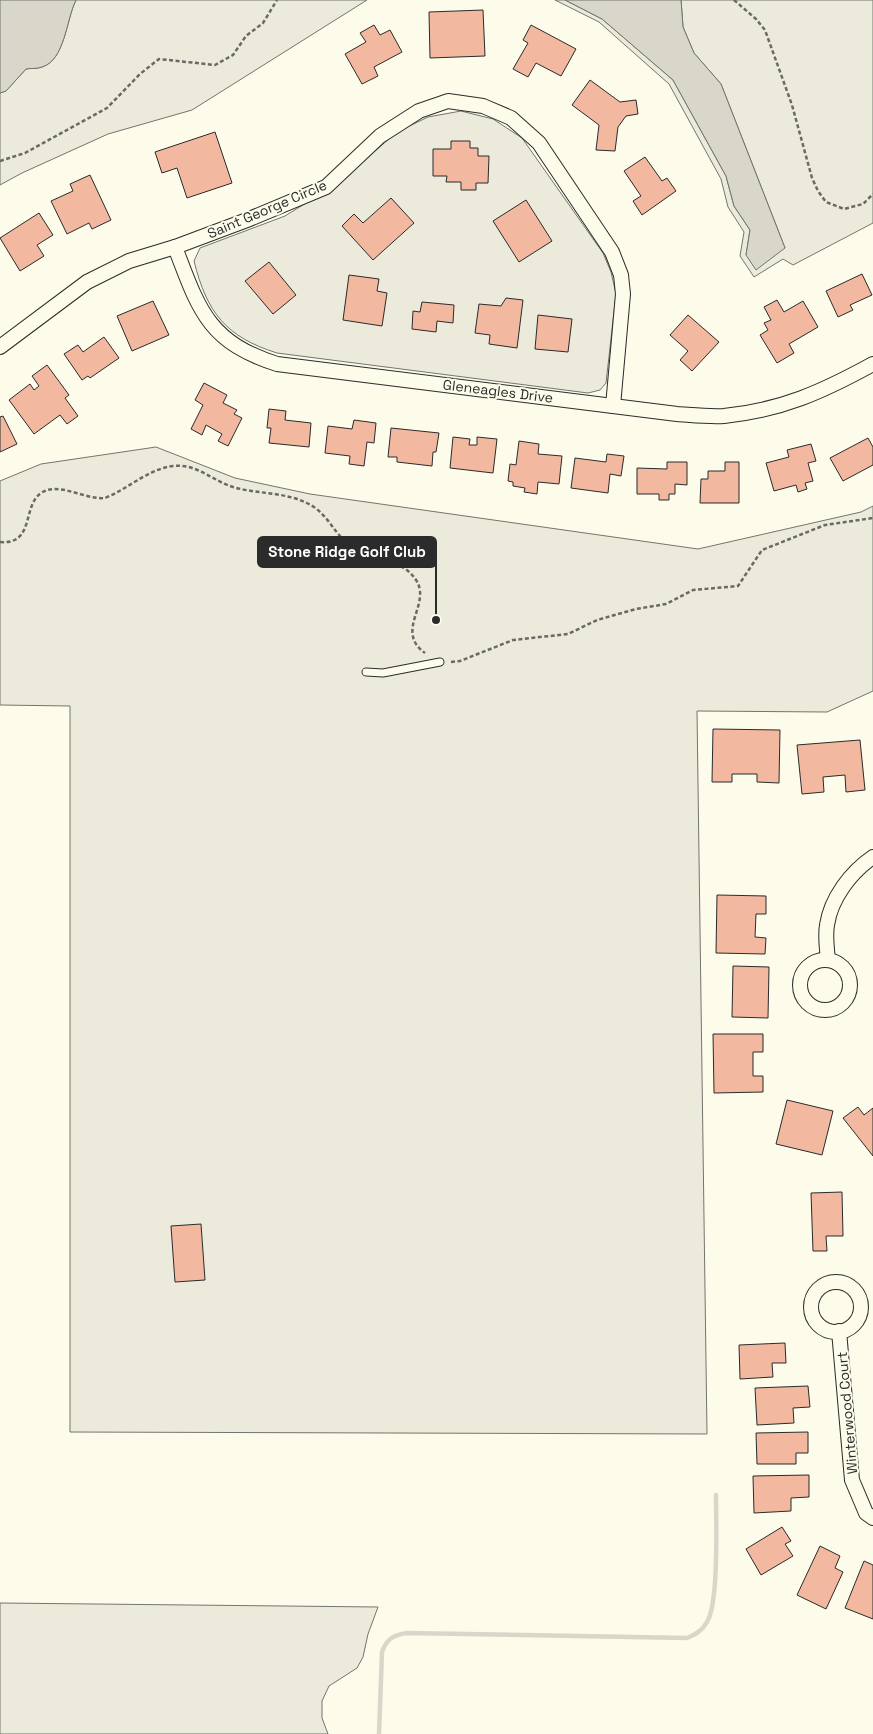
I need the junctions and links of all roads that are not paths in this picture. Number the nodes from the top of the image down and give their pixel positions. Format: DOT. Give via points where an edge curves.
graph roads {
  1 [pos="175,247"];
  2 [pos="0,347"];
  3 [pos="873,364"];
  4 [pos="613,406"];
  5 [pos="440,662"];
  6 [pos="366,672"];
  7 [pos="873,857"];
  8 [pos="828,960"];
  9 [pos="839,1331"];
  10 [pos="873,1518"];
  1 -- 2 [label="street, Saint George Circle" via="129,261 87,282"];
  1 -- 4 [label="street, Gleneagles Drive" via="203,316 225,339 248,355 277,364"];
  1 -- 4 [label="street, Saint George Circle" via="326,187 380,136 419,111 448,101 483,106 512,118 539,143 612,252 621,275 623,294"];
  3 -- 4 [label="street, Gleneagles Drive" via="826,390 761,410 722,416"];
  5 -- 6 [label="lane" via="383,673"];
  7 -- 8 [label="street" via="851,876 833,904 826,926"];
  9 -- 10 [label="street, Winterwood Court" via="852,1480 866,1514"];
}
